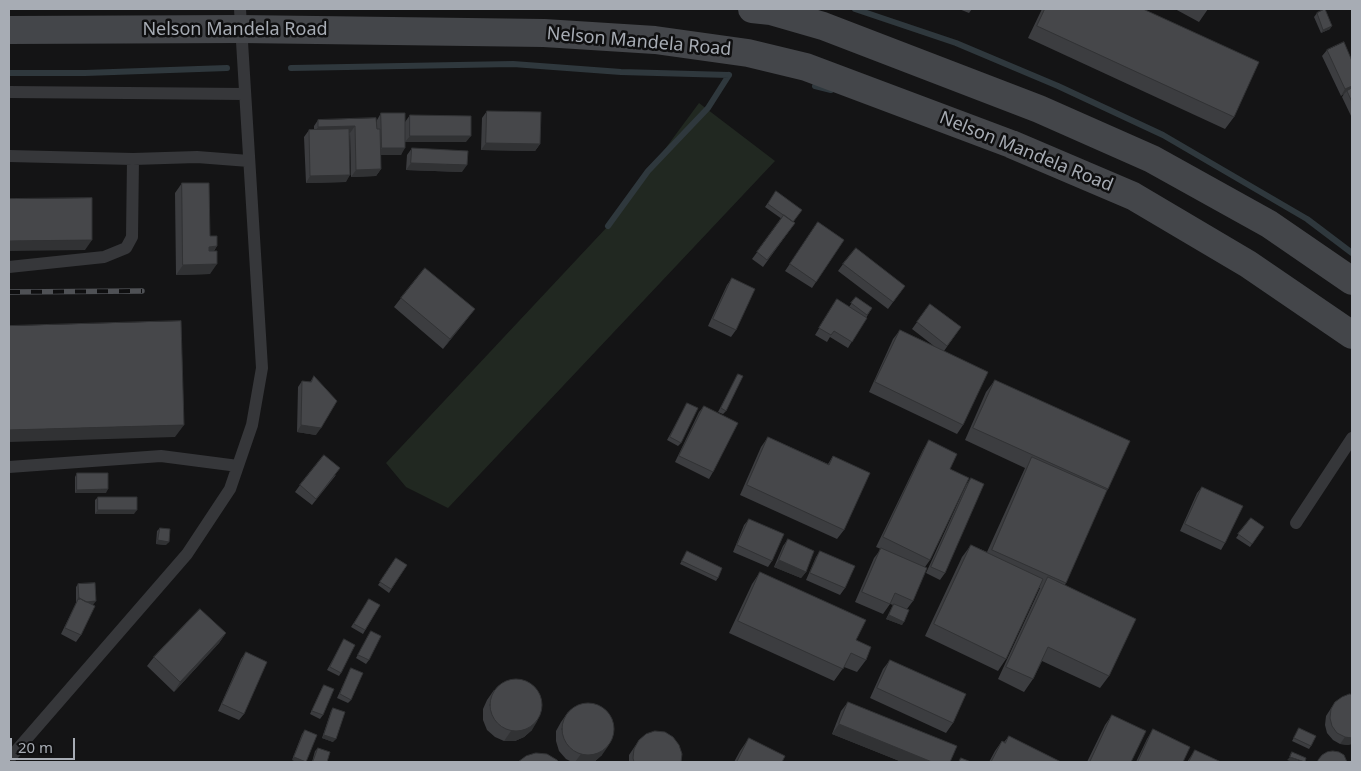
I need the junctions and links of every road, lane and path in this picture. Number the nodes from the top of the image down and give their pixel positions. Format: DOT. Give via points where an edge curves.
graph roads {
  1 [pos="765,9"];
  2 [pos="241,19"];
  3 [pos="9,30"];
  4 [pos="9,92"];
  5 [pos="246,94"];
  6 [pos="9,156"];
  7 [pos="133,159"];
  8 [pos="249,161"];
  9 [pos="9,267"];
  10 [pos="1352,281"];
  11 [pos="1352,335"];
  12 [pos="1352,438"];
  13 [pos="238,466"];
  14 [pos="9,467"];
  15 [pos="1296,524"];
  16 [pos="9,759"];
  1 -- 10 [label="main road" via="824,26 1039,109 1152,159 1269,224"];
  2 -- 3 [label="main road, Nelson Mandela Road"];
  2 -- 5 [label="lane"];
  2 -- 11 [label="main road, Nelson Mandela Road" via="656,40 748,52 806,67 1011,144 1133,196 1248,264"];
  4 -- 5 [label="lane"];
  5 -- 8 [label="lane"];
  6 -- 7 [label="lane"];
  7 -- 8 [label="lane" via="197,156"];
  7 -- 9 [label="lane" via="132,237 126,248 104,257"];
  8 -- 13 [label="lane" via="262,368 252,425"];
  12 -- 15 [label="lane"];
  13 -- 14 [label="lane" via="161,456"];
  13 -- 16 [label="lane" via="230,490 187,554"];
}
